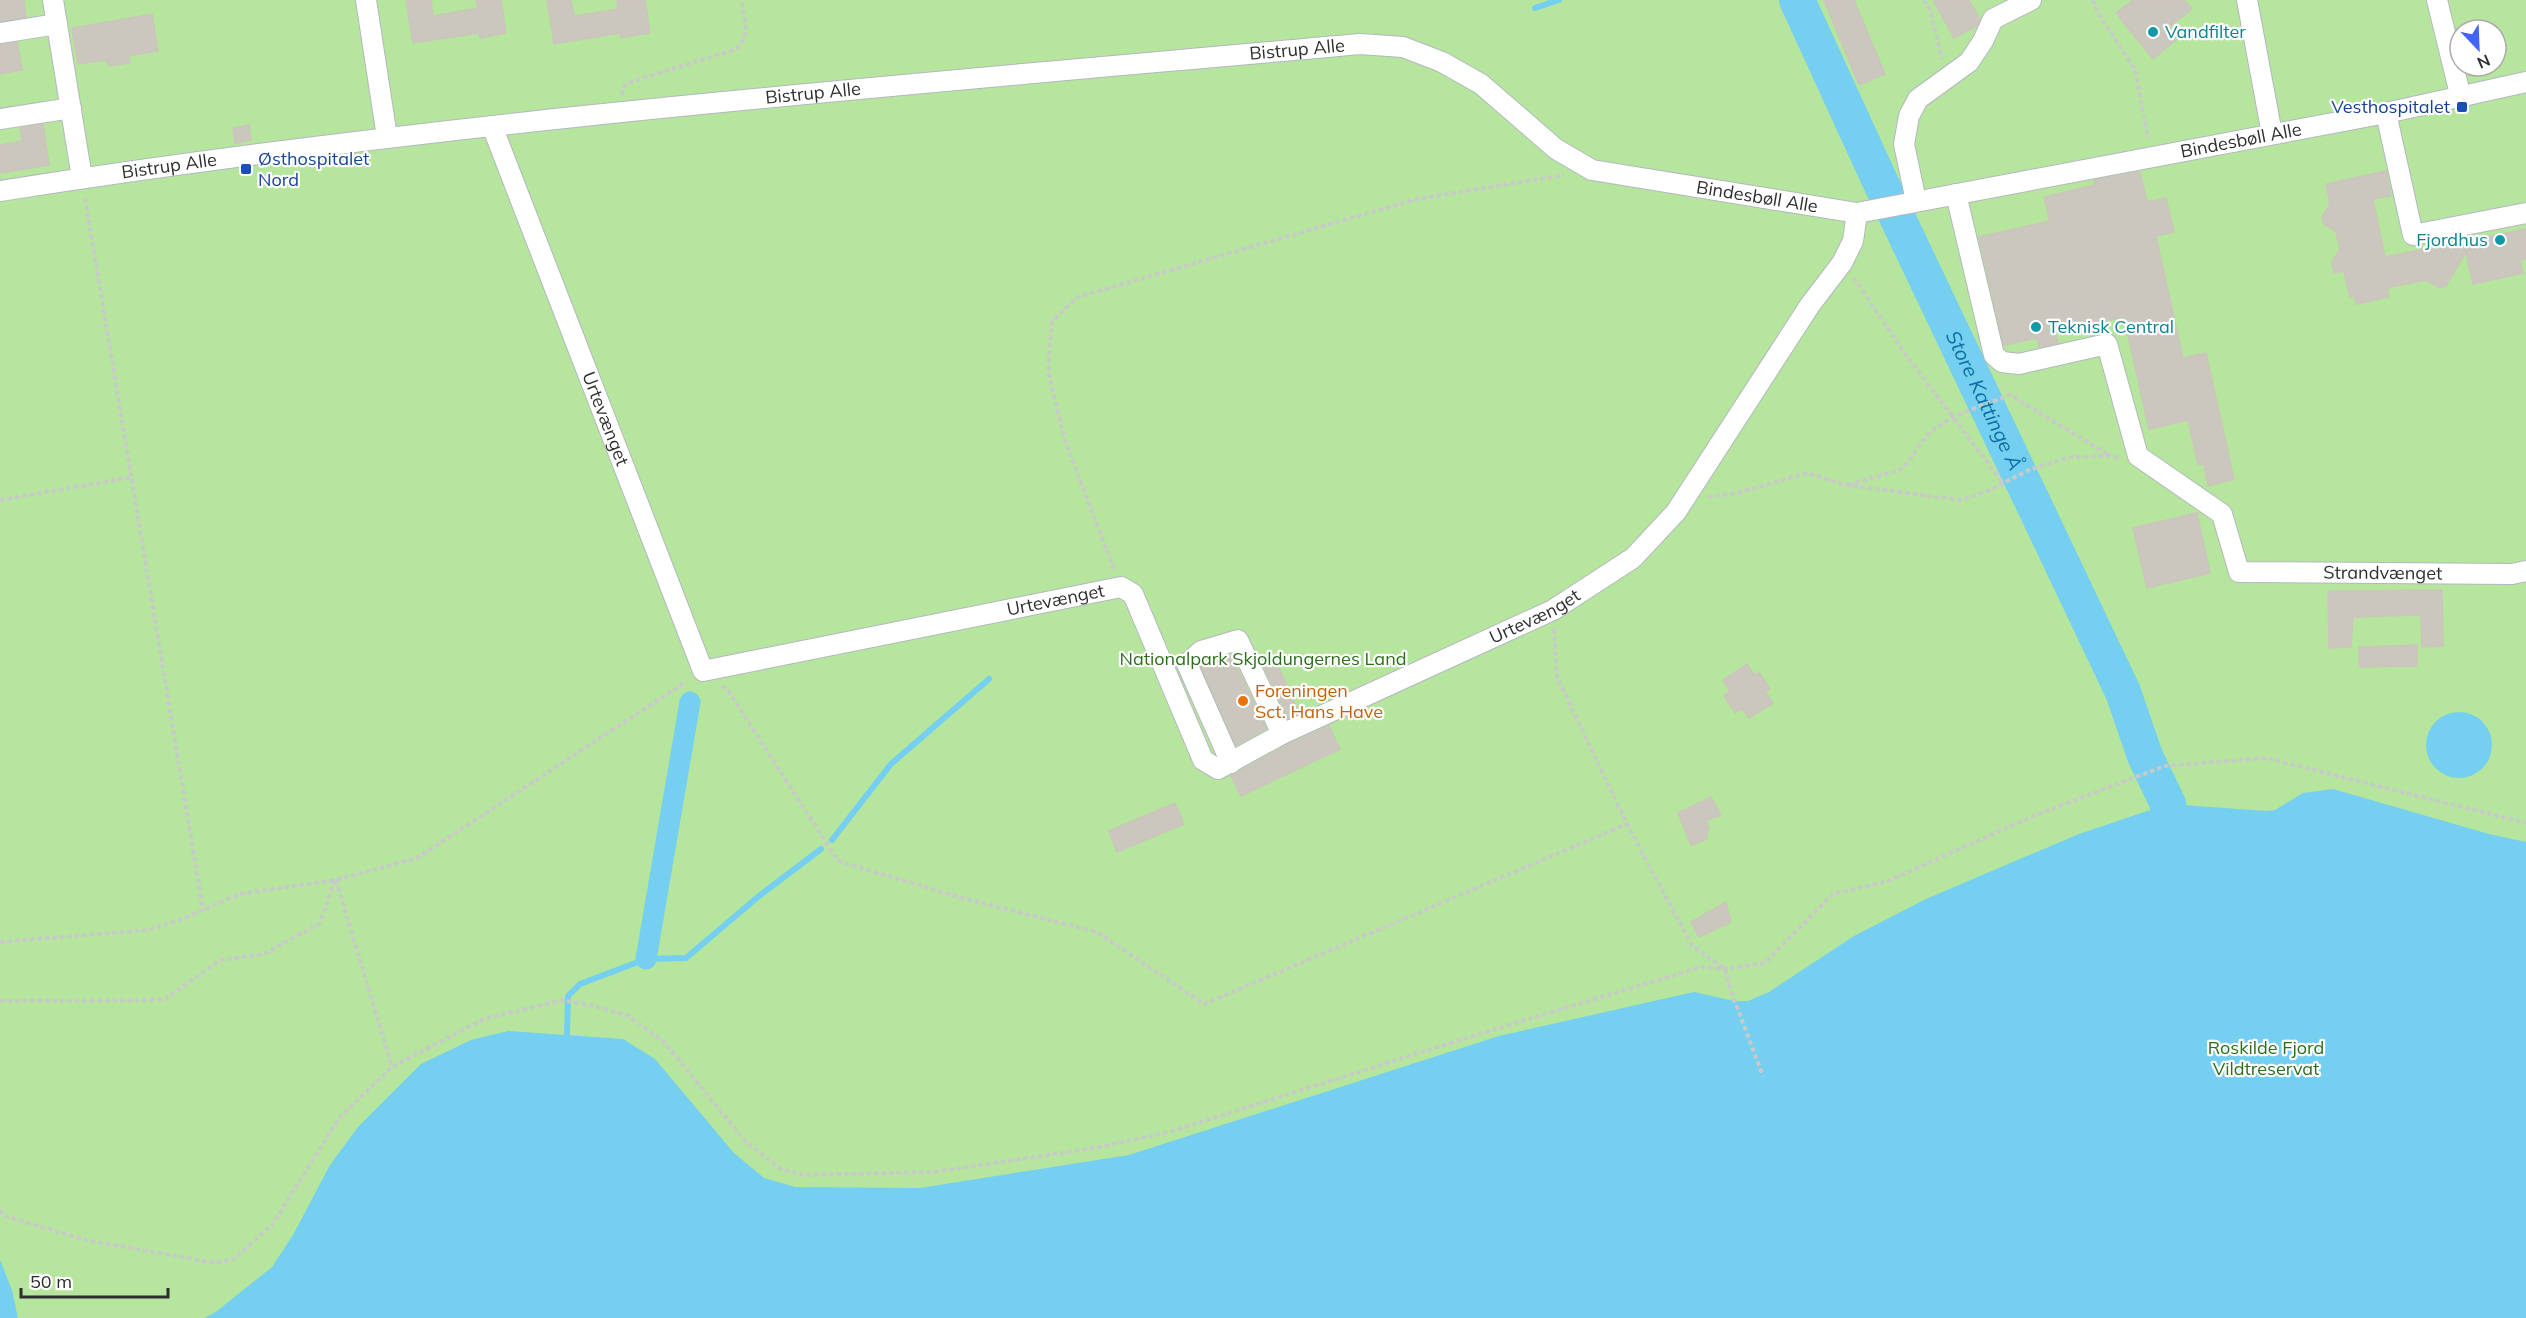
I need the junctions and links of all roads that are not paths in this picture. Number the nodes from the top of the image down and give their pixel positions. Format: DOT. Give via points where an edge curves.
graph roads {
  1 [pos="53,0"];
  2 [pos="366,0"];
  3 [pos="2031,0"];
  4 [pos="2247,0"];
  5 [pos="2437,0"];
  6 [pos="57,24"];
  7 [pos="0,33"];
  8 [pos="2526,82"];
  9 [pos="2461,98"];
  10 [pos="70,108"];
  11 [pos="2386,113"];
  12 [pos="0,119"];
  13 [pos="492,126"];
  14 [pos="2272,134"];
  15 [pos="387,137"];
  16 [pos="1592,170"];
  17 [pos="82,178"];
  18 [pos="0,191"];
  19 [pos="1956,194"];
  20 [pos="1916,201"];
  21 [pos="1857,213"];
  22 [pos="2526,213"];
  23 [pos="2526,570"];
  24 [pos="1282,734"];
  25 [pos="1231,763"];
  1 -- 6 [label="street"];
  2 -- 15 [label="street"];
  3 -- 20 [label="street" via="1993,19 1969,62 1918,99 1909,116 1904,144"];
  4 -- 14 [label="street"];
  5 -- 9 [label="street"];
  6 -- 7 [label="street"];
  6 -- 10 [label="street"];
  8 -- 9 [label="street, Bindesbøll Alle"];
  9 -- 11 [label="street, Bindesbøll Alle"];
  10 -- 12 [label="street"];
  10 -- 17 [label="street"];
  11 -- 14 [label="street, Bindesbøll Alle"];
  11 -- 22 [label="street" via="2414,235"];
  13 -- 15 [label="street, Bistrup Alle"];
  13 -- 16 [label="street, Bistrup Alle" via="1360,44 1403,47 1442,62 1481,84 1556,149"];
  13 -- 25 [label="street, Urtevænget" via="703,671 1121,586 1133,594 1203,760 1218,769"];
  14 -- 19 [label="street, Bindesbøll Alle"];
  15 -- 17 [label="street, Bistrup Alle"];
  16 -- 21 [label="street, Bindesbøll Alle"];
  17 -- 18 [label="street, Bistrup Alle"];
  19 -- 20 [label="street, Bindesbøll Alle"];
  19 -- 23 [label="street, Strandvænget" via="1994,355 2002,362 2019,364 2107,344 2138,456 2222,514 2239,572 2512,574"];
  20 -- 21 [label="street, Bindesbøll Alle"];
  21 -- 24 [label="street, Urtevænget" via="1853,242 1842,263 1810,305 1676,512 1633,558 1553,610"];
  24 -- 25 [label="street, Urtevænget"];
  24 -- 25 [label="street" via="1238,640 1201,651 1187,664"];
}
